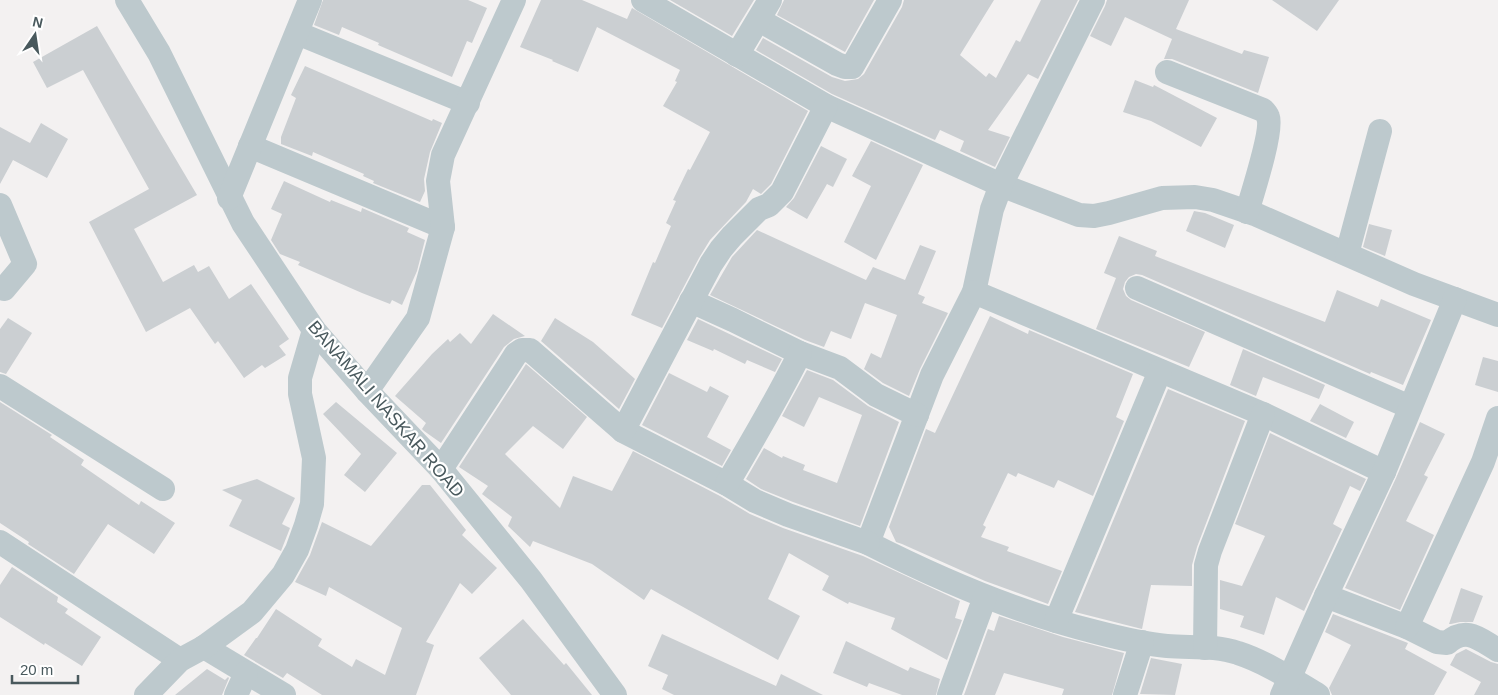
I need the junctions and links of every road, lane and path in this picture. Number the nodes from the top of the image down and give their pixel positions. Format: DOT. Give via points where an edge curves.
graph roads {
  1 [pos="127,0"];
  2 [pos="310,0"];
  3 [pos="514,0"];
  4 [pos="643,0"];
  5 [pos="890,0"];
  6 [pos="1093,0"];
  7 [pos="764,10"];
  8 [pos="297,33"];
  9 [pos="737,55"];
  10 [pos="1167,72"];
  11 [pos="468,103"];
  12 [pos="826,106"];
  13 [pos="1380,131"];
  14 [pos="250,146"];
  15 [pos="1001,185"];
  16 [pos="229,198"];
  17 [pos="0,205"];
  18 [pos="1247,212"];
  19 [pos="443,227"];
  20 [pos="1347,254"];
  21 [pos="1137,288"];
  22 [pos="4,289"];
  23 [pos="974,292"];
  24 [pos="1455,299"];
  25 [pos="691,301"];
  26 [pos="1498,315"];
  27 [pos="314,330"];
  28 [pos="800,353"];
  29 [pos="1160,371"];
  30 [pos="0,386"];
  31 [pos="366,391"];
  32 [pos="1410,407"];
  33 [pos="1263,414"];
  34 [pos="917,415"];
  35 [pos="1498,418"];
  36 [pos="623,432"];
  37 [pos="441,469"];
  38 [pos="1384,472"];
  39 [pos="727,484"];
  40 [pos="162,489"];
  41 [pos="0,542"];
  42 [pos="868,543"];
  43 [pos="1326,596"];
  44 [pos="985,598"];
  45 [pos="1056,621"];
  46 [pos="1407,628"];
  47 [pos="1142,642"];
  48 [pos="204,647"];
  49 [pos="1205,648"];
  50 [pos="1498,650"];
  51 [pos="180,660"];
  52 [pos="246,673"];
  53 [pos="1286,686"];
  54 [pos="146,695"];
  55 [pos="236,695"];
  56 [pos="284,695"];
  57 [pos="615,695"];
  58 [pos="949,695"];
  59 [pos="1125,695"];
  60 [pos="1318,695"];
  1 -- 16 [label="street, BANAMALI NASKAR ROAD" via="159,53"];
  2 -- 8 [label="street"];
  3 -- 11 [label="street"];
  4 -- 9 [label="street"];
  5 -- 7 [label="street" via="852,67 837,64"];
  6 -- 15 [label="street"];
  7 -- 9 [label="street"];
  8 -- 11 [label="street"];
  8 -- 14 [label="street"];
  9 -- 12 [label="street"];
  10 -- 18 [label="street" via="1264,110 1268,117 1265,145"];
  11 -- 19 [label="street" via="443,155 438,181"];
  12 -- 15 [label="street"];
  12 -- 25 [label="street" via="782,192 769,205 759,209 721,249"];
  13 -- 20 [label="street"];
  14 -- 16 [label="street"];
  14 -- 19 [label="street"];
  15 -- 18 [label="street" via="1079,215 1094,216 1162,198 1180,197 1213,200"];
  15 -- 23 [label="street" via="992,209"];
  16 -- 27 [label="street, BANAMALI NASKAR ROAD"];
  17 -- 22 [label="street" via="25,264"];
  18 -- 20 [label="street"];
  19 -- 31 [label="street" via="418,318"];
  20 -- 24 [label="street"];
  21 -- 32 [label="street"];
  23 -- 29 [label="street"];
  23 -- 34 [label="street" via="932,375"];
  24 -- 26 [label="street"];
  24 -- 32 [label="street"];
  25 -- 28 [label="street"];
  25 -- 36 [label="street"];
  27 -- 31 [label="street, BANAMALI NASKAR ROAD"];
  27 -- 48 [label="street" via="300,378 300,394 314,458 312,504 306,525 283,575 271,590 252,612"];
  28 -- 34 [label="street" via="840,368 876,395"];
  28 -- 39 [label="street"];
  29 -- 33 [label="street"];
  29 -- 45 [label="street"];
  30 -- 40 [label="street"];
  31 -- 37 [label="street, BANAMALI NASKAR ROAD"];
  32 -- 38 [label="street"];
  33 -- 38 [label="street"];
  33 -- 49 [label="street" via="1206,565"];
  34 -- 42 [label="street"];
  35 -- 46 [label="street" via="1483,462"];
  36 -- 37 [label="street" via="530,350 522,350 516,354"];
  36 -- 39 [label="street"];
  37 -- 57 [label="street, BANAMALI NASKAR ROAD" via="531,580"];
  38 -- 43 [label="street"];
  39 -- 42 [label="street" via="788,515"];
  41 -- 51 [label="street"];
  42 -- 44 [label="street"];
  43 -- 46 [label="street"];
  43 -- 53 [label="street"];
  44 -- 45 [label="street"];
  44 -- 58 [label="street"];
  45 -- 47 [label="street"];
  46 -- 50 [label="street" via="1437,642 1447,643 1462,634 1472,635"];
  47 -- 49 [label="street"];
  47 -- 59 [label="street"];
  48 -- 51 [label="street"];
  48 -- 52 [label="street"];
  49 -- 53 [label="street" via="1239,653"];
  51 -- 54 [label="street"];
  52 -- 55 [label="street"];
  52 -- 56 [label="street"];
  53 -- 60 [label="street"];
}
